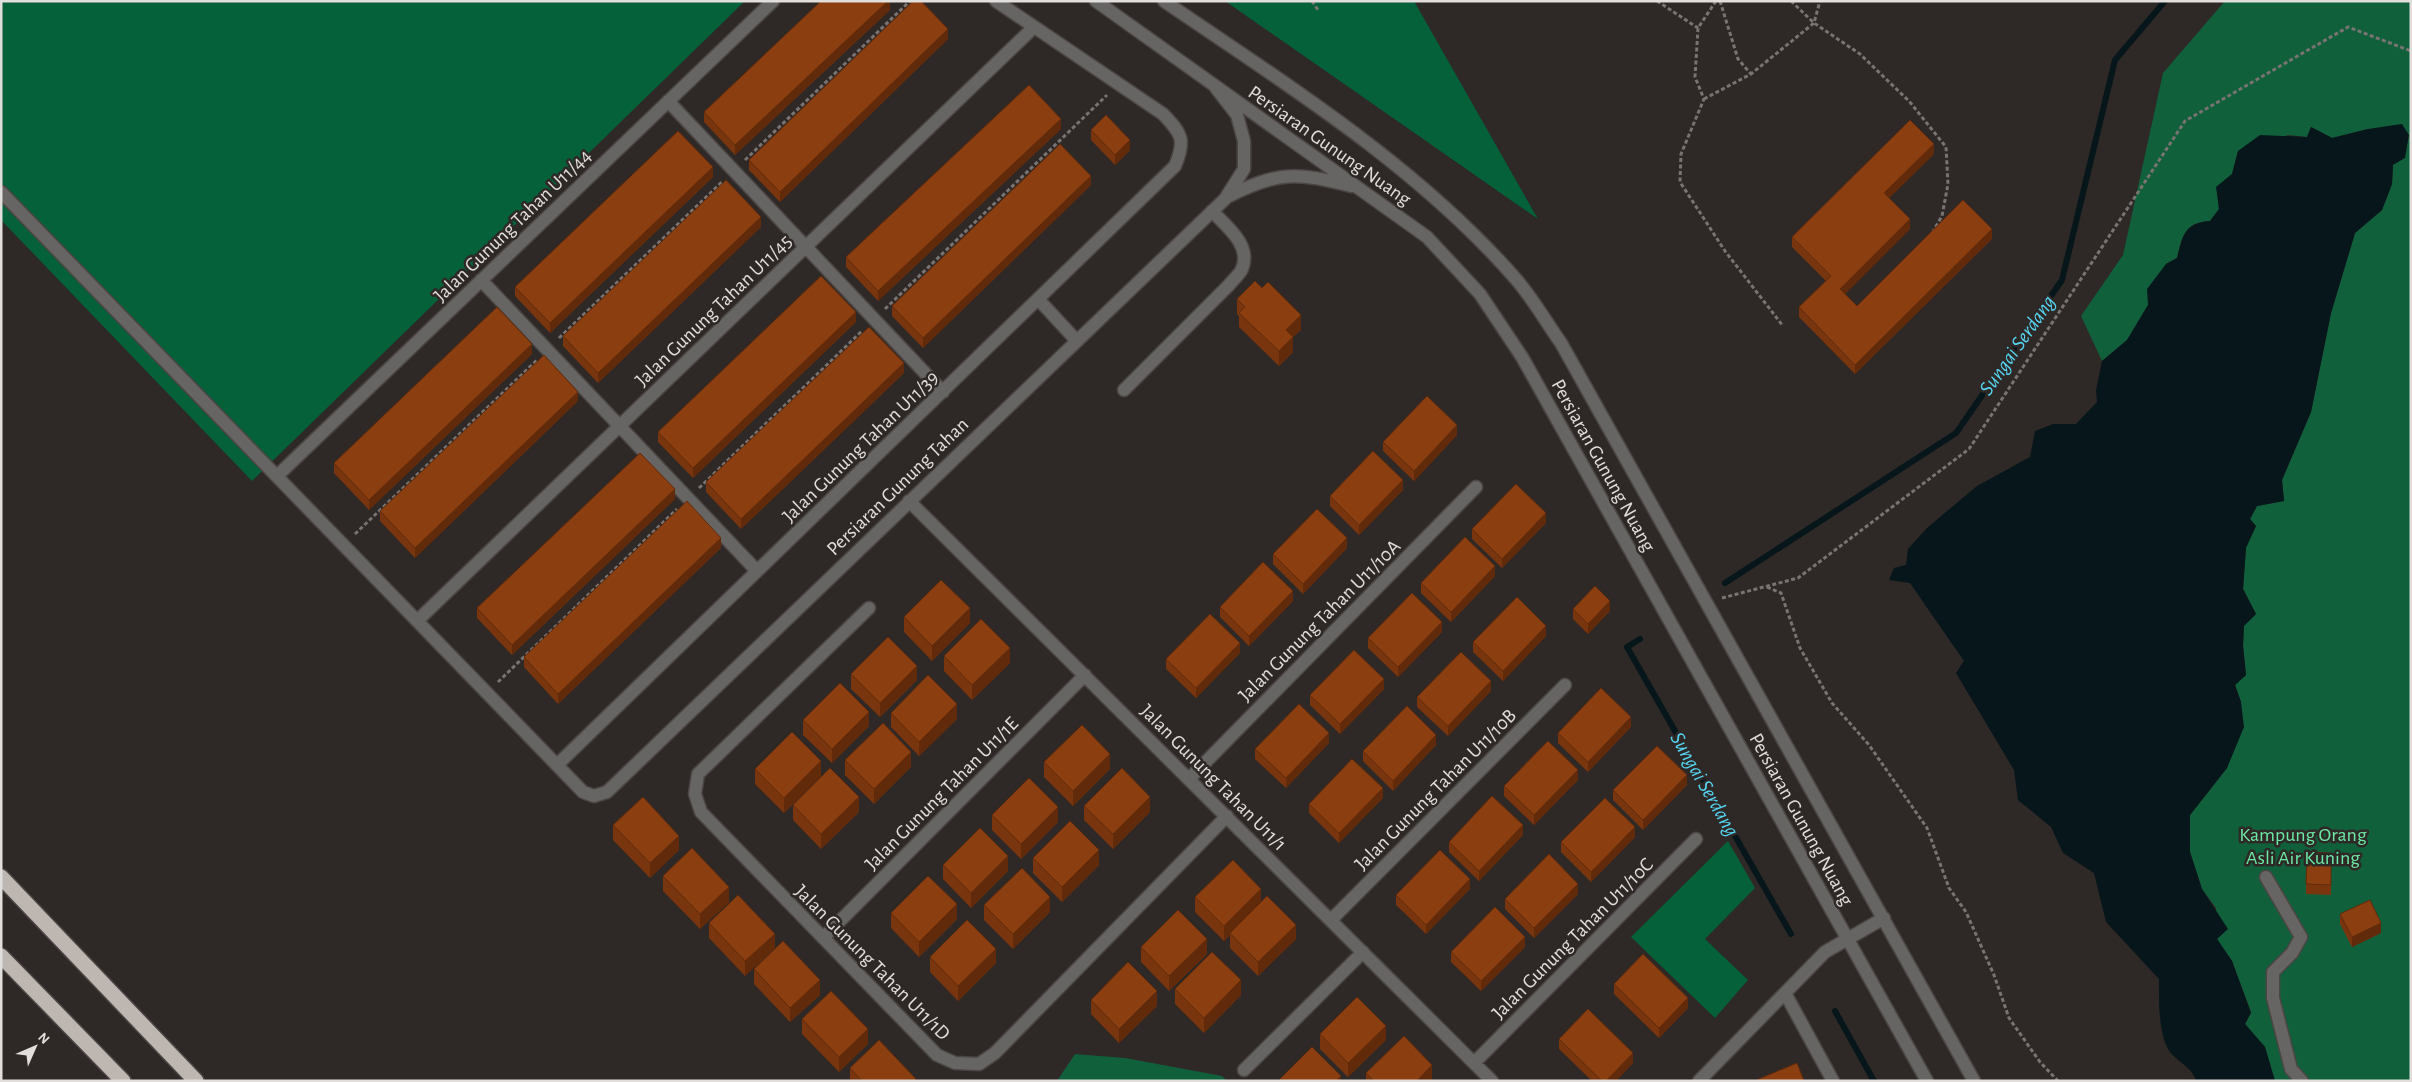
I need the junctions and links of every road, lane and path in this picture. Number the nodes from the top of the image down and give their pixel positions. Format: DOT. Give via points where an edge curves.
graph roads {
  1 [pos="772,1"];
  2 [pos="910,1"];
  3 [pos="996,1"];
  4 [pos="1096,1"];
  5 [pos="1164,1"];
  6 [pos="1312,1"];
  7 [pos="1657,1"];
  8 [pos="1718,1"];
  9 [pos="1790,1"];
  10 [pos="1820,1"];
  11 [pos="1318,10"];
  12 [pos="1814,23"];
  13 [pos="1034,27"];
  14 [pos="1698,28"];
  15 [pos="2411,51"];
  16 [pos="1750,74"];
  17 [pos="1118,84"];
  18 [pos="1216,88"];
  19 [pos="1704,99"];
  20 [pos="668,101"];
  21 [pos="734,170"];
  22 [pos="1360,189"];
  23 [pos="1,192"];
  24 [pos="1225,199"];
  25 [pos="1212,211"];
  26 [pos="1930,236"];
  27 [pos="806,247"];
  28 [pos="481,280"];
  29 [pos="1038,299"];
  30 [pos="874,319"];
  31 [pos="1783,326"];
  32 [pos="1076,340"];
  33 [pos="547,350"];
  34 [pos="1124,390"];
  35 [pos="942,392"];
  36 [pos="619,426"];
  37 [pos="277,476"];
  38 [pos="1476,487"];
  39 [pos="688,498"];
  40 [pos="909,501"];
  41 [pos="344,545"];
  42 [pos="757,571"];
  43 [pos="1766,586"];
  44 [pos="1706,602"];
  45 [pos="869,608"];
  46 [pos="417,621"];
  47 [pos="1085,675"];
  48 [pos="1565,685"];
  49 [pos="487,692"];
  50 [pos="557,765"];
  51 [pos="1189,779"];
  52 [pos="1227,816"];
  53 [pos="1696,839"];
  54 [pos="1,877"];
  55 [pos="2266,877"];
  56 [pos="1884,918"];
  57 [pos="1331,920"];
  58 [pos="823,938"];
  59 [pos="1848,939"];
  60 [pos="1362,952"];
  61 [pos="1,956"];
  62 [pos="1785,993"];
  63 [pos="1474,1063"];
  64 [pos="1244,1070"];
  65 [pos="123,1081"];
  66 [pos="196,1081"];
  67 [pos="1492,1081"];
  68 [pos="1699,1081"];
  69 [pos="1833,1081"];
  70 [pos="1927,1081"];
  71 [pos="1974,1081"];
  72 [pos="2058,1081"];
  73 [pos="2302,1081"];
  1 -- 20 [label="street, Jalan Gunung Tahan U11/44"];
  2 -- 21 [label="path"];
  3 -- 13 [label="street"];
  4 -- 18 [label="street, Persiaran Gunung Nuang"];
  5 -- 44 [label="street, Persiaran Gunung Nuang" via="1297,91 1404,170 1475,234 1517,280 1561,343"];
  6 -- 11 [label="path"];
  7 -- 14 [label="path"];
  8 -- 14 [label="path"];
  8 -- 16 [label="path" via="1738,59"];
  9 -- 12 [label="path"];
  10 -- 12 [label="path"];
  12 -- 16 [label="path"];
  12 -- 26 [label="path" via="1860,54 1908,101 1946,147 1948,184 1942,216"];
  13 -- 17 [label="street"];
  13 -- 27 [label="street, Jalan Gunung Tahan U11/45"];
  14 -- 19 [label="path" via="1695,77"];
  15 -- 43 [label="path" via="2348,27 2185,122 1969,449 1798,578"];
  16 -- 19 [label="path"];
  17 -- 29 [label="street, Jalan Gunung Tahan U11/39" via="1163,114 1180,131 1182,149 1175,166"];
  17 -- 30 [label="path"];
  18 -- 22 [label="street, Persiaran Gunung Nuang"];
  18 -- 24 [label="street" via="1237,115 1244,141 1244,169"];
  19 -- 31 [label="path" via="1681,154 1680,182 1725,251"];
  20 -- 21 [label="street"];
  20 -- 28 [label="street, Jalan Gunung Tahan U11/44"];
  21 -- 27 [label="street"];
  21 -- 33 [label="path"];
  22 -- 24 [label="street" via="1317,177 1286,175 1255,183"];
  22 -- 59 [label="street, Persiaran Gunung Nuang" via="1426,237 1480,294 1522,357"];
  23 -- 37 [label="street"];
  24 -- 25 [label="street, Persiaran Gunung Tahan"];
  25 -- 32 [label="street, Persiaran Gunung Tahan"];
  25 -- 34 [label="street" via="1238,238 1244,253 1242,269"];
  27 -- 30 [label="street"];
  27 -- 36 [label="street, Jalan Gunung Tahan U11/45"];
  28 -- 33 [label="street"];
  28 -- 37 [label="street, Jalan Gunung Tahan U11/44"];
  29 -- 32 [label="street"];
  29 -- 35 [label="street, Jalan Gunung Tahan U11/39"];
  30 -- 35 [label="street"];
  30 -- 39 [label="path"];
  32 -- 40 [label="street, Persiaran Gunung Tahan"];
  33 -- 36 [label="street"];
  33 -- 41 [label="path"];
  35 -- 42 [label="street, Jalan Gunung Tahan U11/39"];
  36 -- 39 [label="street"];
  36 -- 46 [label="street, Jalan Gunung Tahan U11/45"];
  37 -- 41 [label="street"];
  38 -- 51 [label="street, Jalan Gunung Tahan U11/10A"];
  39 -- 42 [label="street"];
  39 -- 49 [label="path"];
  40 -- 47 [label="street, Jalan Gunung Tahan U11/1"];
  40 -- 50 [label="street, Persiaran Gunung Tahan" via="607,792 594,796 583,792"];
  41 -- 46 [label="street"];
  42 -- 50 [label="street, Jalan Gunung Tahan U11/39"];
  43 -- 44 [label="path"];
  43 -- 72 [label="path" via="1781,593 1800,648 1832,703 1869,745 1927,828 1949,888 1966,912 2009,1018 2040,1062"];
  44 -- 56 [label="street, Persiaran Gunung Nuang"];
  45 -- 58 [label="street, Jalan Gunung Tahan U11/1D" via="698,774 695,794 701,812"];
  46 -- 49 [label="street"];
  47 -- 51 [label="street, Jalan Gunung Tahan U11/1"];
  47 -- 58 [label="street, Jalan Gunung Tahan U11/1E"];
  48 -- 57 [label="street, Jalan Gunung Tahan U11/10B"];
  49 -- 50 [label="street"];
  51 -- 52 [label="street, Jalan Gunung Tahan U11/1"];
  52 -- 57 [label="street, Jalan Gunung Tahan U11/1"];
  52 -- 58 [label="street, Jalan Gunung Tahan U11/1D" via="995,1053 979,1064 955,1063 937,1055"];
  53 -- 63 [label="street, Jalan Gunung Tahan U11/10C"];
  54 -- 66 [label="highway"];
  55 -- 73 [label="street" via="2301,937 2292,953 2273,972 2273,998 2291,1069"];
  56 -- 59 [label="street"];
  56 -- 71 [label="street, Persiaran Gunung Nuang"];
  57 -- 60 [label="street, Jalan Gunung Tahan U11/1"];
  59 -- 62 [label="street" via="1825,952"];
  59 -- 70 [label="street, Persiaran Gunung Nuang"];
  60 -- 63 [label="street, Jalan Gunung Tahan U11/1"];
  60 -- 64 [label="street"];
  61 -- 65 [label="highway"];
  62 -- 68 [label="street"];
  62 -- 69 [label="street"];
  63 -- 67 [label="street, Jalan Gunung Tahan U11/1"];
}
